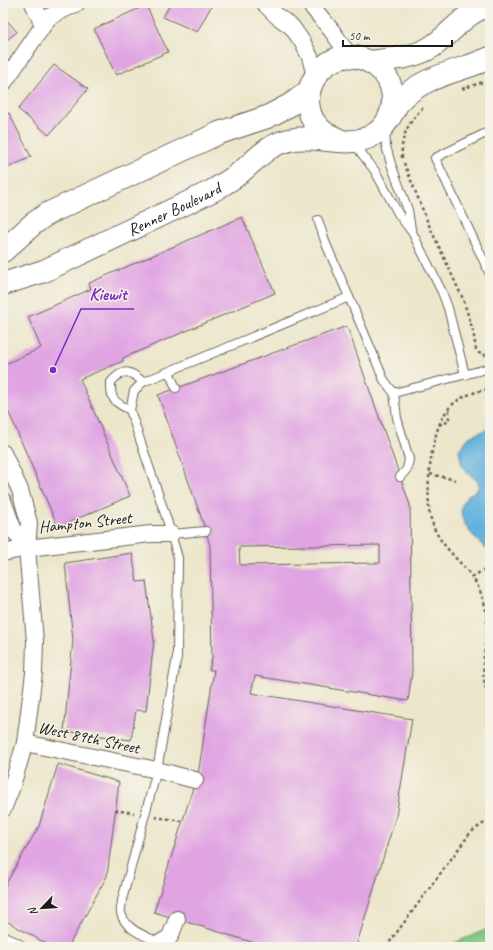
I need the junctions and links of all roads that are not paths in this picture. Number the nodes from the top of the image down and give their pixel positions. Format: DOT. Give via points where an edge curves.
graph roads {
  1 [pos="33,3"];
  2 [pos="77,3"];
  3 [pos="264,3"];
  4 [pos="309,3"];
  5 [pos="490,4"];
  6 [pos="43,25"];
  7 [pos="490,58"];
  8 [pos="360,59"];
  9 [pos="3,84"];
  10 [pos="312,84"];
  11 [pos="387,121"];
  12 [pos="490,132"];
  13 [pos="347,141"];
  14 [pos="318,220"];
  15 [pos="412,232"];
  16 [pos="3,251"];
  17 [pos="490,274"];
  18 [pos="3,284"];
  19 [pos="349,297"];
  20 [pos="488,365"];
  21 [pos="169,372"];
  22 [pos="465,375"];
  23 [pos="143,382"];
  24 [pos="176,388"];
  25 [pos="394,393"];
  26 [pos="130,410"];
  27 [pos="3,453"];
  28 [pos="400,477"];
  29 [pos="3,501"];
  30 [pos="206,531"];
  31 [pos="171,534"];
  32 [pos="27,548"];
  33 [pos="3,553"];
  34 [pos="25,743"];
  35 [pos="157,770"];
  36 [pos="195,780"];
  37 [pos="3,809"];
  38 [pos="177,919"];
  39 [pos="3,940"];
  40 [pos="159,945"];
  41 [pos="17,947"];
  1 -- 6 [label="street"];
  2 -- 6 [label="street" via="48,17"];
  3 -- 10 [label="street" via="292,27 303,43 310,57"];
  4 -- 8 [label="street"];
  5 -- 8 [label="main road" via="469,15 444,38 421,52 410,56"];
  6 -- 9 [label="street"];
  7 -- 11 [label="main road" via="422,83 400,102"];
  8 -- 10 [label="main road" via="340,58 331,61 322,67"];
  8 -- 11 [label="main road" via="380,68 392,89 393,104"];
  10 -- 13 [label="main road" via="308,100 310,113 315,122 325,133"];
  10 -- 16 [label="main road" via="290,105 267,117 219,133 47,214"];
  11 -- 13 [label="main road" via="374,135 363,140"];
  11 -- 15 [label="lane" via="386,146 408,210"];
  12 -- 17 [label="lane" via="435,158"];
  13 -- 15 [label="lane" via="375,171"];
  13 -- 18 [label="main road, Renner Boulevard" via="309,138 281,142 260,154 244,170 212,191 44,271"];
  14 -- 19 [label="lane"];
  15 -- 22 [label="lane" via="448,308"];
  19 -- 21 [label="lane"];
  19 -- 25 [label="lane" via="384,380"];
  20 -- 22 [label="lane"];
  21 -- 23 [label="lane"];
  21 -- 24 [label="lane"];
  22 -- 25 [label="lane"];
  23 -- 26 [label="lane" via="134,392"];
  23 -- 26 [label="lane" via="136,375 126,372 117,375 111,382 110,393 115,402"];
  25 -- 28 [label="lane" via="397,418 409,459 408,468"];
  26 -- 31 [label="lane"];
  27 -- 32 [label="street, West 89th Street" via="20,490 29,523"];
  29 -- 32 [label="street" via="14,531"];
  30 -- 31 [label="lane"];
  31 -- 32 [label="street, Hampton Street"];
  31 -- 35 [label="lane" via="178,558 178,657"];
  32 -- 33 [label="street, Hampton Street"];
  32 -- 34 [label="street, West 89th Street" via="35,641 34,673"];
  34 -- 35 [label="street, West 89th Street"];
  34 -- 37 [label="street" via="12,789"];
  35 -- 36 [label="street, West 89th Street"];
  35 -- 40 [label="lane" via="121,911 124,921 134,931"];
  38 -- 40 [label="street" via="170,937"];
  39 -- 41 [label="street"];
}
